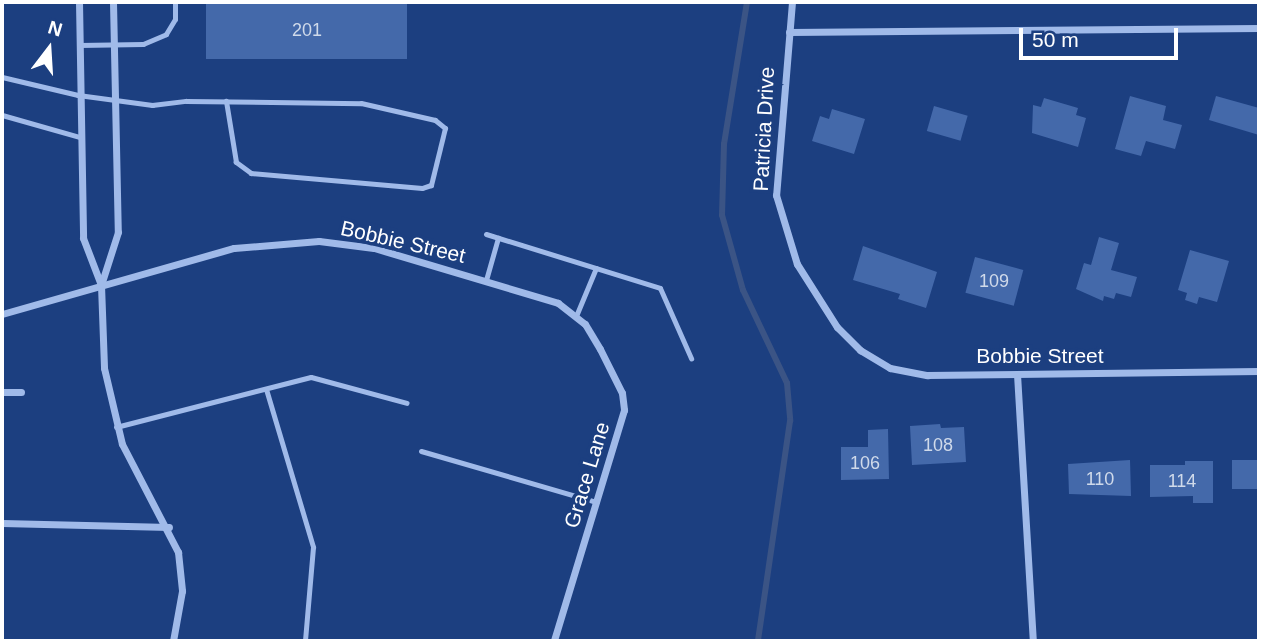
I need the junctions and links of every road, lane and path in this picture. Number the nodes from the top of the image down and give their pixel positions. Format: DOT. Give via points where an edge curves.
graph roads {
  1 [pos="79,2"];
  2 [pos="113,2"];
  3 [pos="175,2"];
  4 [pos="792,2"];
  5 [pos="1259,27"];
  6 [pos="789,32"];
  7 [pos="79,45"];
  8 [pos="113,45"];
  9 [pos="2,77"];
  10 [pos="78,95"];
  11 [pos="117,101"];
  12 [pos="226,101"];
  13 [pos="2,115"];
  14 [pos="79,137"];
  15 [pos="485,234"];
  16 [pos="498,238"];
  17 [pos="596,268"];
  18 [pos="486,280"];
  19 [pos="101,285"];
  20 [pos="2,314"];
  21 [pos="576,316"];
  22 [pos="585,324"];
  23 [pos="837,327"];
  24 [pos="691,358"];
  25 [pos="1259,372"];
  26 [pos="1017,374"];
  27 [pos="266,389"];
  28 [pos="2,392"];
  29 [pos="21,392"];
  30 [pos="407,403"];
  31 [pos="116,427"];
  32 [pos="421,450"];
  33 [pos="597,502"];
  34 [pos="2,523"];
  35 [pos="169,527"];
  36 [pos="173,641"];
  37 [pos="305,641"];
  38 [pos="554,641"];
  39 [pos="1033,641"];
  1 -- 7 [label="street"];
  2 -- 8 [label="street"];
  3 -- 8 [label="lane" via="175,19 166,34 143,44"];
  4 -- 6 [label="street, Patricia Drive"];
  5 -- 6 [label="street"];
  6 -- 23 [label="street, Patricia Drive" via="776,195 793,256"];
  7 -- 8 [label="lane"];
  7 -- 10 [label="street"];
  8 -- 11 [label="street"];
  9 -- 10 [label="lane"];
  10 -- 11 [label="lane"];
  10 -- 14 [label="street"];
  11 -- 12 [label="lane" via="152,105"];
  11 -- 19 [label="street" via="118,232"];
  12 -- 12 [label="lane" via="361,103 435,120 445,128 431,185 422,188 251,173 236,162"];
  13 -- 14 [label="lane"];
  14 -- 19 [label="street" via="83,238"];
  15 -- 16 [label="lane"];
  16 -- 17 [label="lane"];
  16 -- 18 [label="lane"];
  17 -- 21 [label="lane"];
  17 -- 24 [label="lane" via="660,288"];
  18 -- 19 [label="street, Bobbie Street" via="374,248 319,241 234,248"];
  18 -- 21 [label="street, Bobbie Street" via="558,303"];
  19 -- 20 [label="street, Bobbie Street"];
  19 -- 31 [label="street" via="104,368"];
  21 -- 22 [label="street, Bobbie Street"];
  22 -- 33 [label="street, Grace Lane" via="622,393 624,410"];
  23 -- 26 [label="street, Bobbie Street" via="874,360 905,372"];
  25 -- 26 [label="street, Bobbie Street"];
  26 -- 39 [label="street"];
  27 -- 30 [label="lane" via="323,378"];
  27 -- 31 [label="lane"];
  27 -- 37 [label="lane" via="313,547"];
  28 -- 29 [label="street"];
  31 -- 35 [label="street"];
  32 -- 33 [label="lane"];
  33 -- 38 [label="street, Grace Lane"];
  34 -- 35 [label="street"];
  35 -- 36 [label="street" via="181,579"];
}
